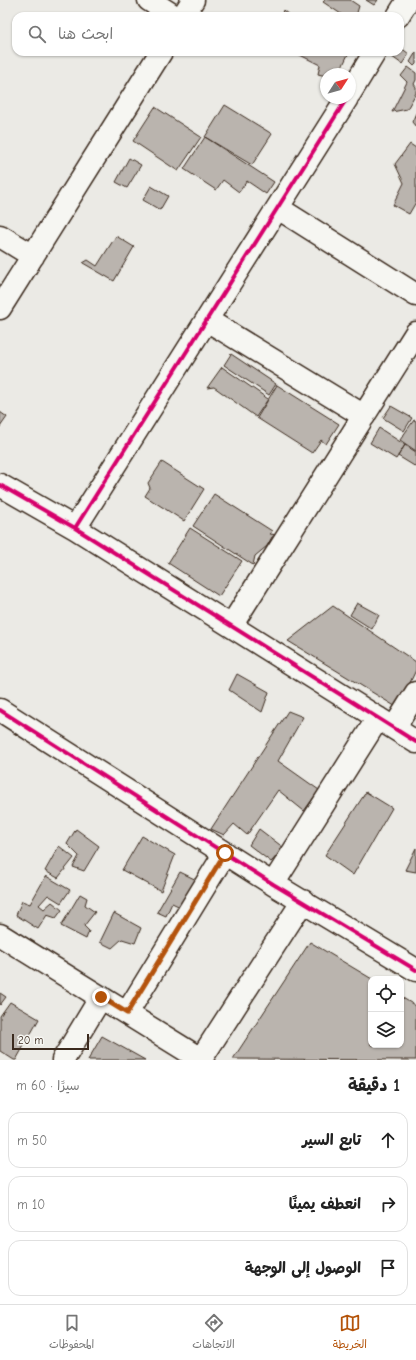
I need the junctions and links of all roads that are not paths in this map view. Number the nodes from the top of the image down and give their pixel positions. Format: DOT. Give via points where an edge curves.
graph roads {
  1 [pos="149,0"];
  2 [pos="193,0"];
  3 [pos="408,0"];
  4 [pos="168,12"];
  5 [pos="186,12"];
  6 [pos="400,12"];
  7 [pos="158,56"];
  8 [pos="373,56"];
  9 [pos="356,83"];
  10 [pos="343,104"];
  11 [pos="278,208"];
  12 [pos="0,236"];
  13 [pos="32,256"];
  14 [pos="416,295"];
  15 [pos="0,308"];
  16 [pos="207,320"];
  17 [pos="416,333"];
  18 [pos="364,416"];
  19 [pos="2,492"];
  20 [pos="75,528"];
  21 [pos="231,626"];
  22 [pos="416,693"];
  23 [pos="0,710"];
  24 [pos="386,723"];
  25 [pos="416,742"];
  26 [pos="225,853"];
  27 [pos="274,884"];
  28 [pos="302,901"];
  29 [pos="0,935"];
  30 [pos="416,970"];
  31 [pos="101,997"];
  32 [pos="127,1013"];
  33 [pos="63,1060"];
  34 [pos="202,1060"];
  1 -- 4 [label="street"];
  2 -- 5 [label="street"];
  3 -- 6 [label="street"];
  7 -- 13 [label="street"];
  8 -- 9 [label="street"];
  10 -- 11 [label="street"];
  11 -- 14 [label="street"];
  11 -- 16 [label="street"];
  12 -- 13 [label="street"];
  13 -- 15 [label="street"];
  16 -- 18 [label="street"];
  16 -- 20 [label="street"];
  17 -- 18 [label="street"];
  18 -- 21 [label="street"];
  19 -- 20 [label="street"];
  20 -- 21 [label="street"];
  21 -- 24 [label="street"];
  22 -- 24 [label="street"];
  23 -- 26 [label="street"];
  24 -- 25 [label="street"];
  24 -- 27 [label="street"];
  26 -- 27 [label="street"];
  26 -- 32 [label="street"];
  27 -- 28 [label="street"];
  28 -- 30 [label="street"];
  28 -- 34 [label="street"];
  29 -- 31 [label="street"];
  31 -- 32 [label="street"];
  31 -- 33 [label="street"];
  32 -- 34 [label="street"];
}
